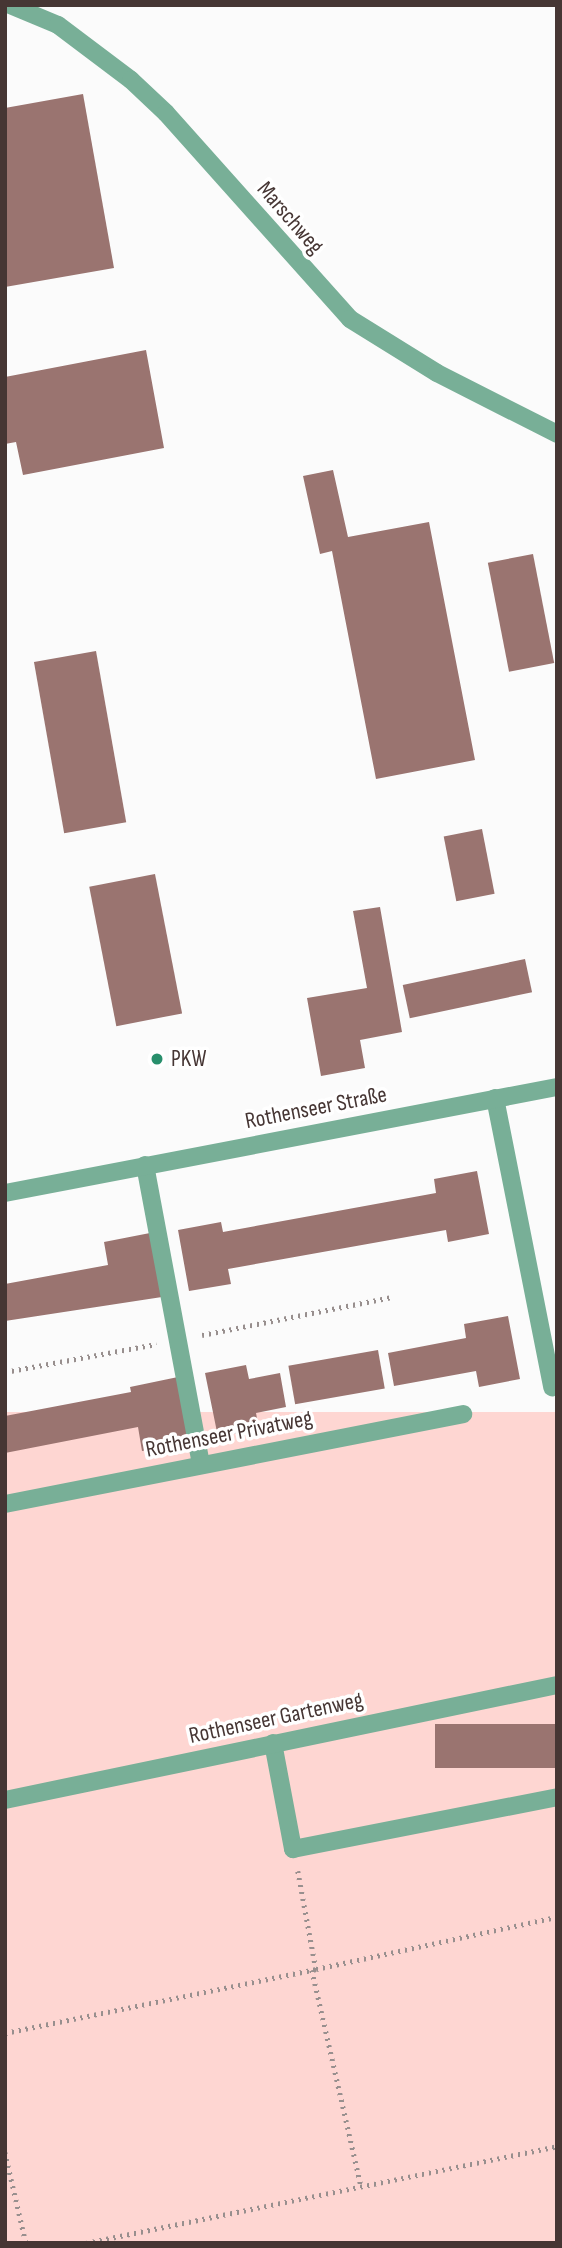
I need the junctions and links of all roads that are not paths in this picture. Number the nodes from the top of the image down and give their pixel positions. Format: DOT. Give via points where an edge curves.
graph roads {
  1 [pos="10,5"];
  2 [pos="557,434"];
  3 [pos="557,1087"];
  4 [pos="495,1098"];
  5 [pos="145,1165"];
  6 [pos="5,1193"];
  7 [pos="551,1387"];
  8 [pos="463,1414"];
  9 [pos="201,1465"];
  10 [pos="5,1504"];
  11 [pos="557,1685"];
  12 [pos="273,1743"];
  13 [pos="557,1797"];
  14 [pos="5,1800"];
  1 -- 2 [label="street, Marschweg" via="58,24 140,88 350,319 437,373"];
  3 -- 4 [label="street, Rothenseer Straße"];
  4 -- 5 [label="street, Rothenseer Straße"];
  4 -- 7 [label="street"];
  5 -- 6 [label="street, Rothenseer Straße"];
  5 -- 9 [label="street"];
  8 -- 9 [label="street, Rothenseer Privatweg"];
  9 -- 10 [label="street, Rothenseer Privatweg"];
  11 -- 12 [label="street, Rothenseer Gartenweg"];
  12 -- 13 [label="street" via="293,1849"];
  12 -- 14 [label="street, Rothenseer Gartenweg"];
}
